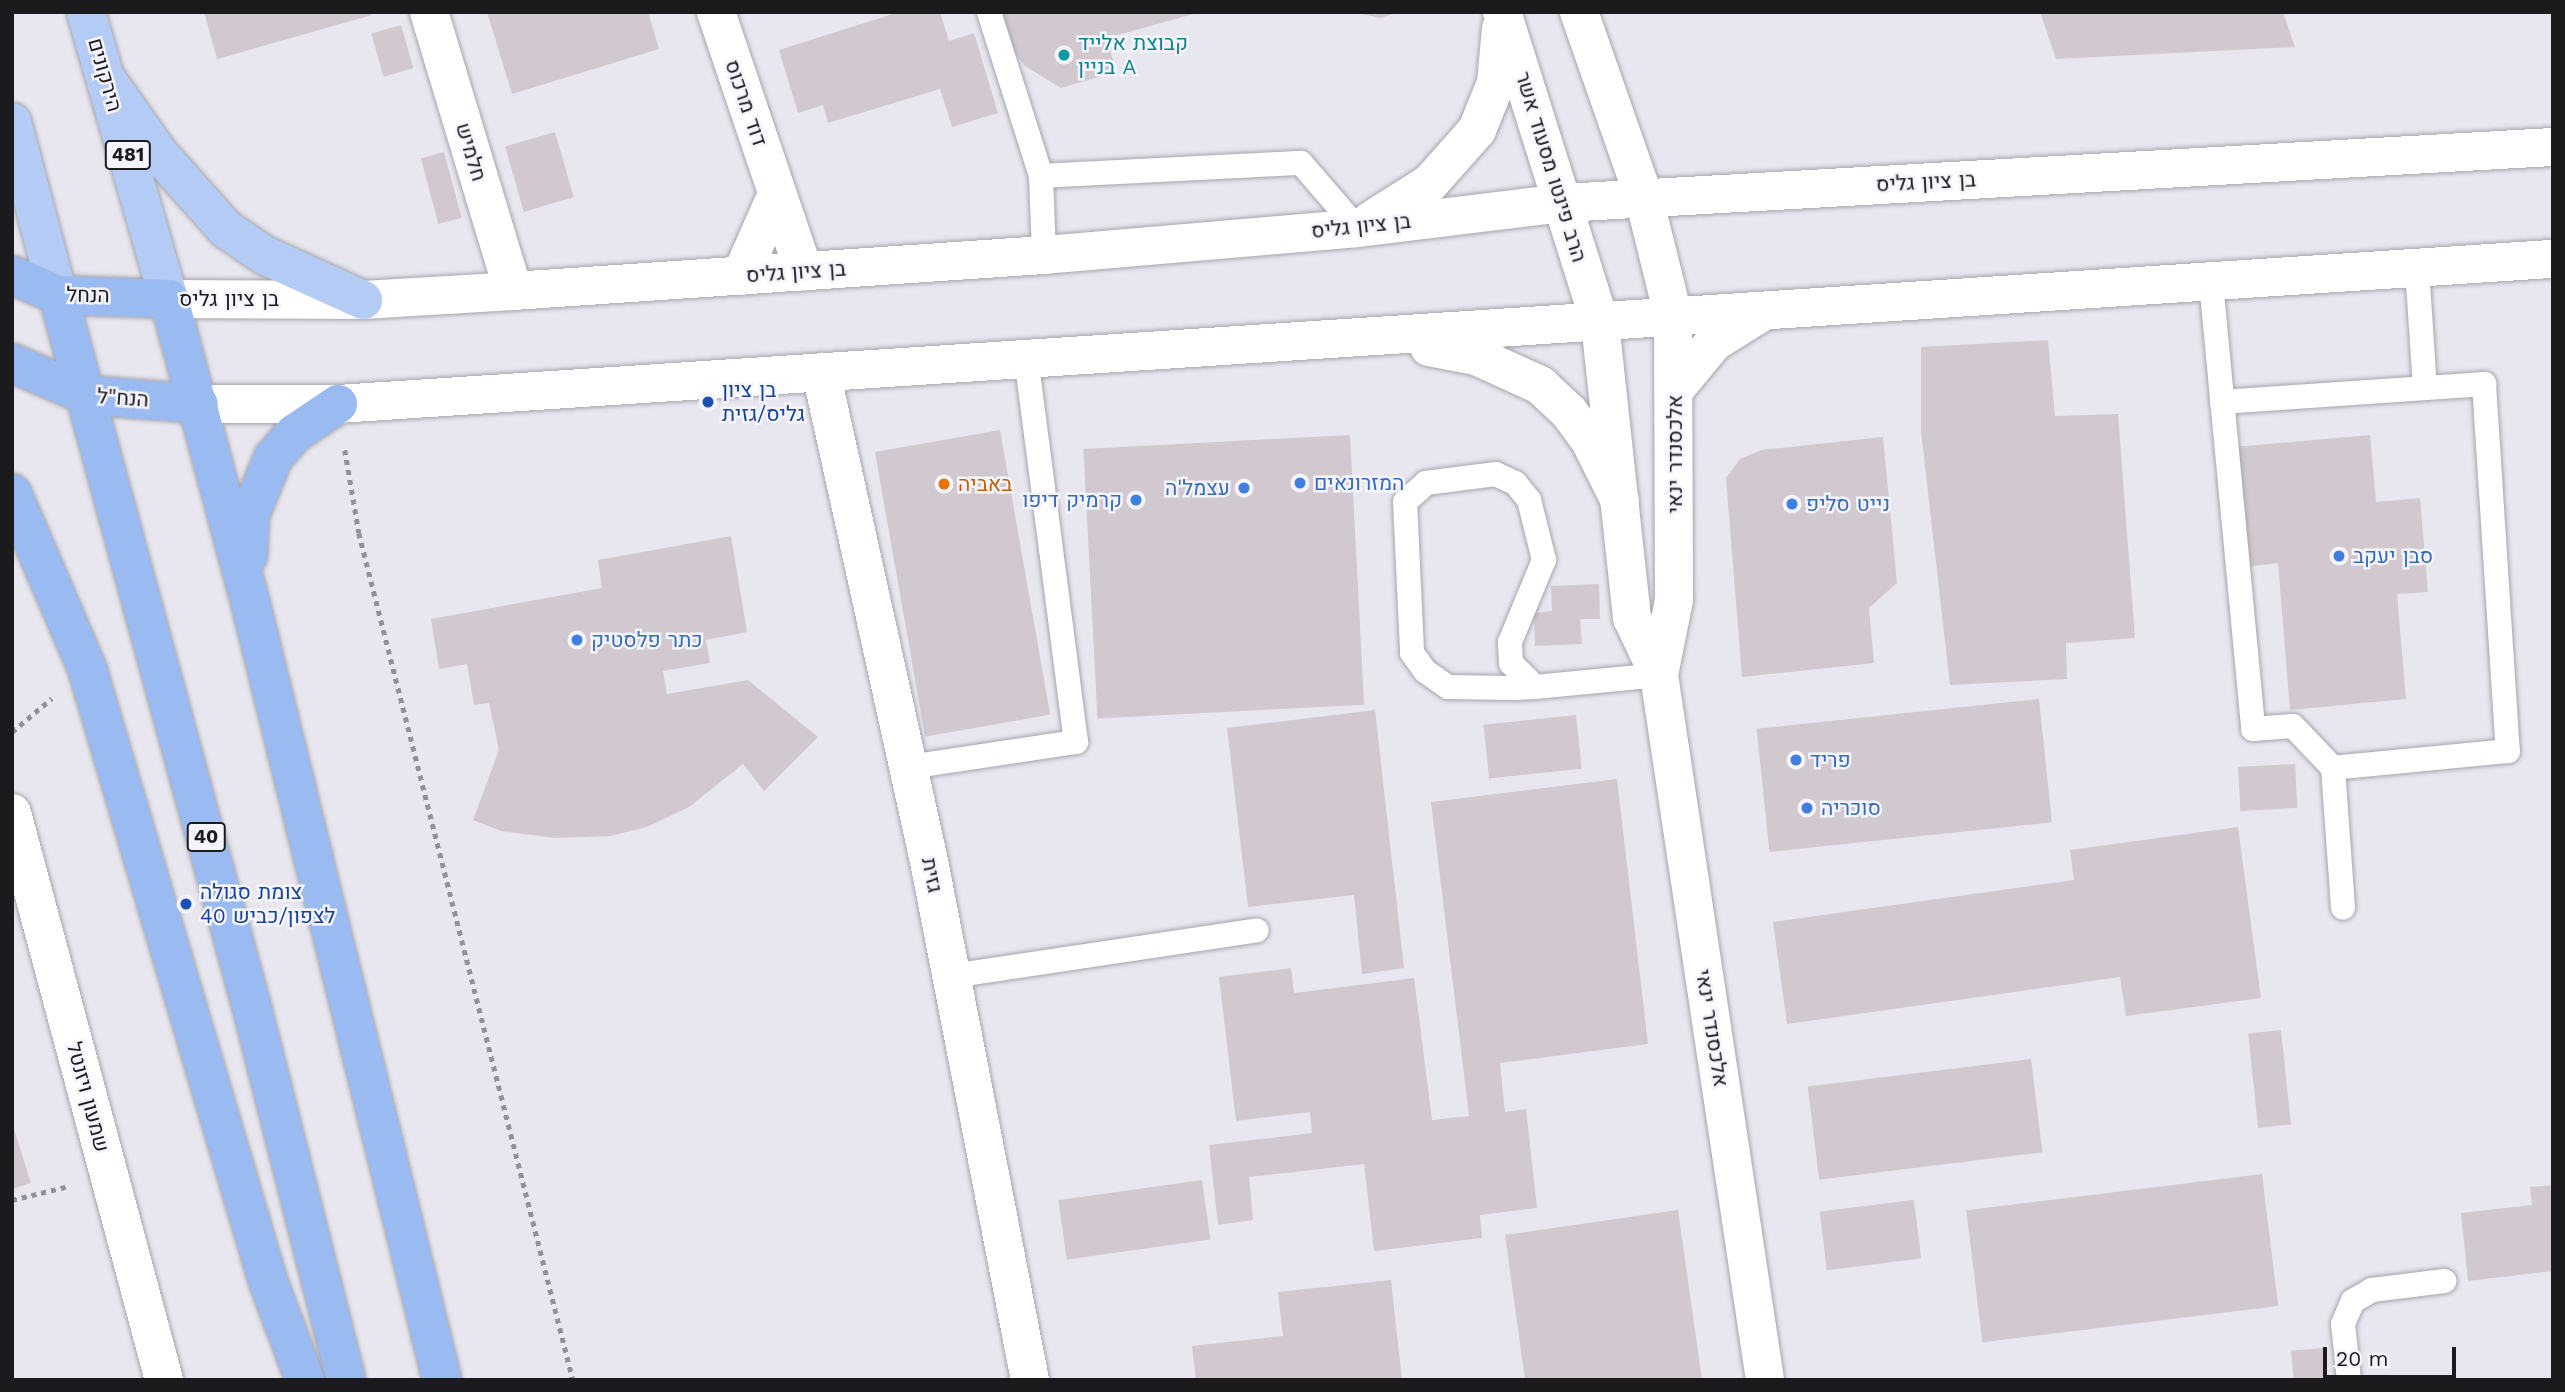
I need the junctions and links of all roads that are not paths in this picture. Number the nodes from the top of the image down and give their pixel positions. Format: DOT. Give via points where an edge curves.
graph roads {
  1 [pos="86,12"];
  2 [pos="429,12"];
  3 [pos="716,12"];
  4 [pos="989,12"];
  5 [pos="1502,12"];
  6 [pos="1579,12"];
  7 [pos="107,80"];
  8 [pos="12,122"];
  9 [pos="2553,148"];
  10 [pos="1041,176"];
  11 [pos="777,194"];
  12 [pos="1644,198"];
  13 [pos="1563,203"];
  14 [pos="1357,228"];
  15 [pos="1044,254"];
  16 [pos="2553,258"];
  17 [pos="2553,264"];
  18 [pos="2417,268"];
  19 [pos="804,272"];
  20 [pos="12,275"];
  21 [pos="741,276"];
  22 [pos="2211,282"];
  23 [pos="513,291"];
  24 [pos="58,295"];
  25 [pos="169,299"];
  26 [pos="363,300"];
  27 [pos="1770,308"];
  28 [pos="1673,315"];
  29 [pos="1600,323"];
  30 [pos="1364,337"];
  31 [pos="1026,356"];
  32 [pos="12,363"];
  33 [pos="821,372"];
  34 [pos="2425,388"];
  35 [pos="1675,389"];
  36 [pos="86,396"];
  37 [pos="2222,402"];
  38 [pos="199,404"];
  39 [pos="338,404"];
  40 [pos="12,493"];
  41 [pos="1620,501"];
  42 [pos="248,593"];
  43 [pos="1660,675"];
  44 [pos="1535,687"];
  45 [pos="908,767"];
  46 [pos="2333,768"];
  47 [pos="12,813"];
  48 [pos="2343,908"];
  49 [pos="1257,930"];
  50 [pos="951,976"];
  51 [pos="2444,1281"];
  52 [pos="164,1380"];
  53 [pos="305,1380"];
  54 [pos="346,1380"];
  55 [pos="442,1380"];
  56 [pos="1031,1380"];
  57 [pos="1765,1380"];
  58 [pos="2348,1380"];
  1 -- 7 [label="main road, הירקונים / 481"];
  2 -- 23 [label="street, חלמיש"];
  3 -- 11 [label="street, דוד מרכוס"];
  4 -- 10 [label="lane"];
  5 -- 13 [label="street, הרב פינטו מסעוד אשר"];
  5 -- 14 [label="street" via="1496,83 1477,130 1430,183"];
  6 -- 12 [label="street"];
  7 -- 25 [label="main road, הירקונים / 481"];
  7 -- 26 [label="main road" via="159,154 226,229 264,255"];
  8 -- 24 [label="main road"];
  9 -- 12 [label="street, בן ציון גליס"];
  10 -- 14 [label="lane" via="1301,163"];
  10 -- 15 [label="lane"];
  11 -- 19 [label="street, דוד מרכוס"];
  11 -- 21 [label="street"];
  12 -- 13 [label="street, בן ציון גליס"];
  12 -- 28 [label="street"];
  13 -- 14 [label="street, בן ציון גליס"];
  13 -- 29 [label="street, הרב פינטו מסעוד אשר"];
  14 -- 15 [label="street, בן ציון גליס"];
  15 -- 19 [label="street, בן ציון גליס"];
  16 -- 17 [label="lane"];
  16 -- 18 [label="street"];
  18 -- 22 [label="street"];
  18 -- 34 [label="lane"];
  19 -- 21 [label="street, בן ציון גליס"];
  20 -- 24 [label="highway, הנחל"];
  21 -- 23 [label="street, בן ציון גליס"];
  22 -- 27 [label="street"];
  22 -- 37 [label="lane"];
  23 -- 26 [label="street, בן ציון גליס"];
  24 -- 25 [label="highway, הנחל"];
  24 -- 36 [label="highway, 40"];
  25 -- 26 [label="street, בן ציון גליס"];
  25 -- 38 [label="highway"];
  27 -- 28 [label="street"];
  27 -- 35 [label="street" via="1714,342 1686,370"];
  28 -- 29 [label="street"];
  28 -- 35 [label="street, אלכסנדר ינאי"];
  29 -- 30 [label="street"];
  29 -- 41 [label="street, אלכסנדר ינאי"];
  30 -- 31 [label="street"];
  30 -- 41 [label="street" via="1476,356 1540,385 1569,412 1590,441"];
  31 -- 33 [label="street"];
  31 -- 45 [label="lane" via="1076,742"];
  32 -- 36 [label="highway, הנח\"ל"];
  33 -- 39 [label="street"];
  33 -- 45 [label="street, גזית"];
  34 -- 37 [label="lane"];
  34 -- 46 [label="lane" via="2484,384 2508,751"];
  35 -- 43 [label="street, אלכסנדר ינאי" via="1674,600"];
  36 -- 38 [label="highway, הנח\"ל"];
  36 -- 54 [label="highway, 40" via="252,1007"];
  37 -- 46 [label="lane" via="2253,729 2293,726"];
  38 -- 39 [label="street"];
  38 -- 42 [label="highway"];
  39 -- 42 [label="highway" via="295,433 273,458 259,484 250,515"];
  40 -- 53 [label="highway" via="87,668 268,1281"];
  41 -- 43 [label="street, אלכסנדר ינאי" via="1632,618"];
  42 -- 55 [label="highway"];
  43 -- 44 [label="lane"];
  43 -- 57 [label="street, אלכסנדר ינאי"];
  44 -- 44 [label="lane" via="1448,687 1425,671 1412,653 1405,502 1426,483 1496,474 1515,483 1529,500 1544,560 1510,642 1511,663"];
  45 -- 50 [label="street, גזית"];
  46 -- 48 [label="lane"];
  47 -- 52 [label="street, שמעון ויזנטל"];
  49 -- 50 [label="lane"];
  50 -- 56 [label="street, גזית"];
  51 -- 58 [label="lane" via="2372,1290 2353,1301 2343,1324"];
}
